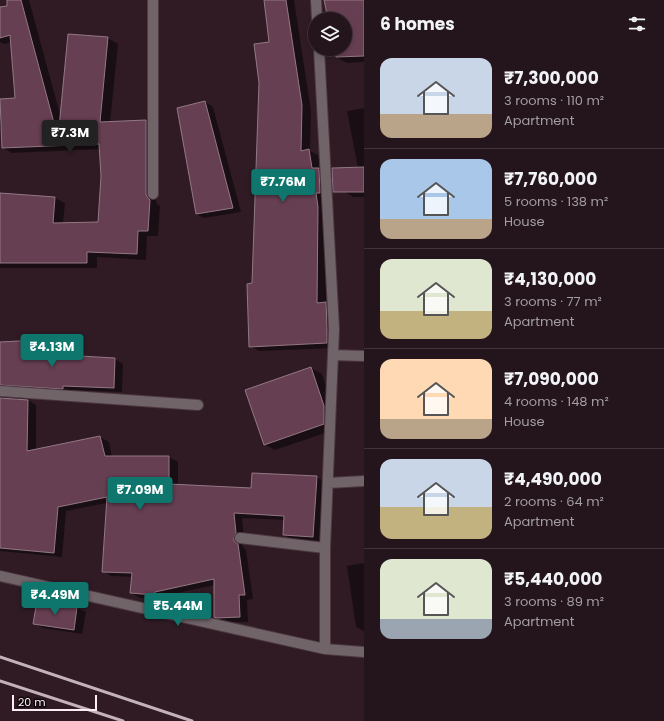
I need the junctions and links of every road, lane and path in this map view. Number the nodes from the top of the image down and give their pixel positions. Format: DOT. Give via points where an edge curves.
graph roads {
  1 [pos="153,0"];
  2 [pos="316,0"];
  3 [pos="317,12"];
  4 [pos="319,56"];
  5 [pos="153,194"];
  6 [pos="333,355"];
  7 [pos="364,356"];
  8 [pos="0,391"];
  9 [pos="198,405"];
  10 [pos="364,481"];
  11 [pos="328,483"];
  12 [pos="240,538"];
  13 [pos="325,548"];
  14 [pos="0,576"];
  15 [pos="325,649"];
  16 [pos="364,652"];
  1 -- 5 [label="street"];
  2 -- 3 [label="street"];
  4 -- 6 [label="street" via="334,329"];
  6 -- 7 [label="street"];
  6 -- 11 [label="street"];
  8 -- 9 [label="street"];
  10 -- 11 [label="street"];
  11 -- 13 [label="street"];
  12 -- 13 [label="street"];
  13 -- 15 [label="street"];
  14 -- 15 [label="street"];
  15 -- 16 [label="street"];
}
